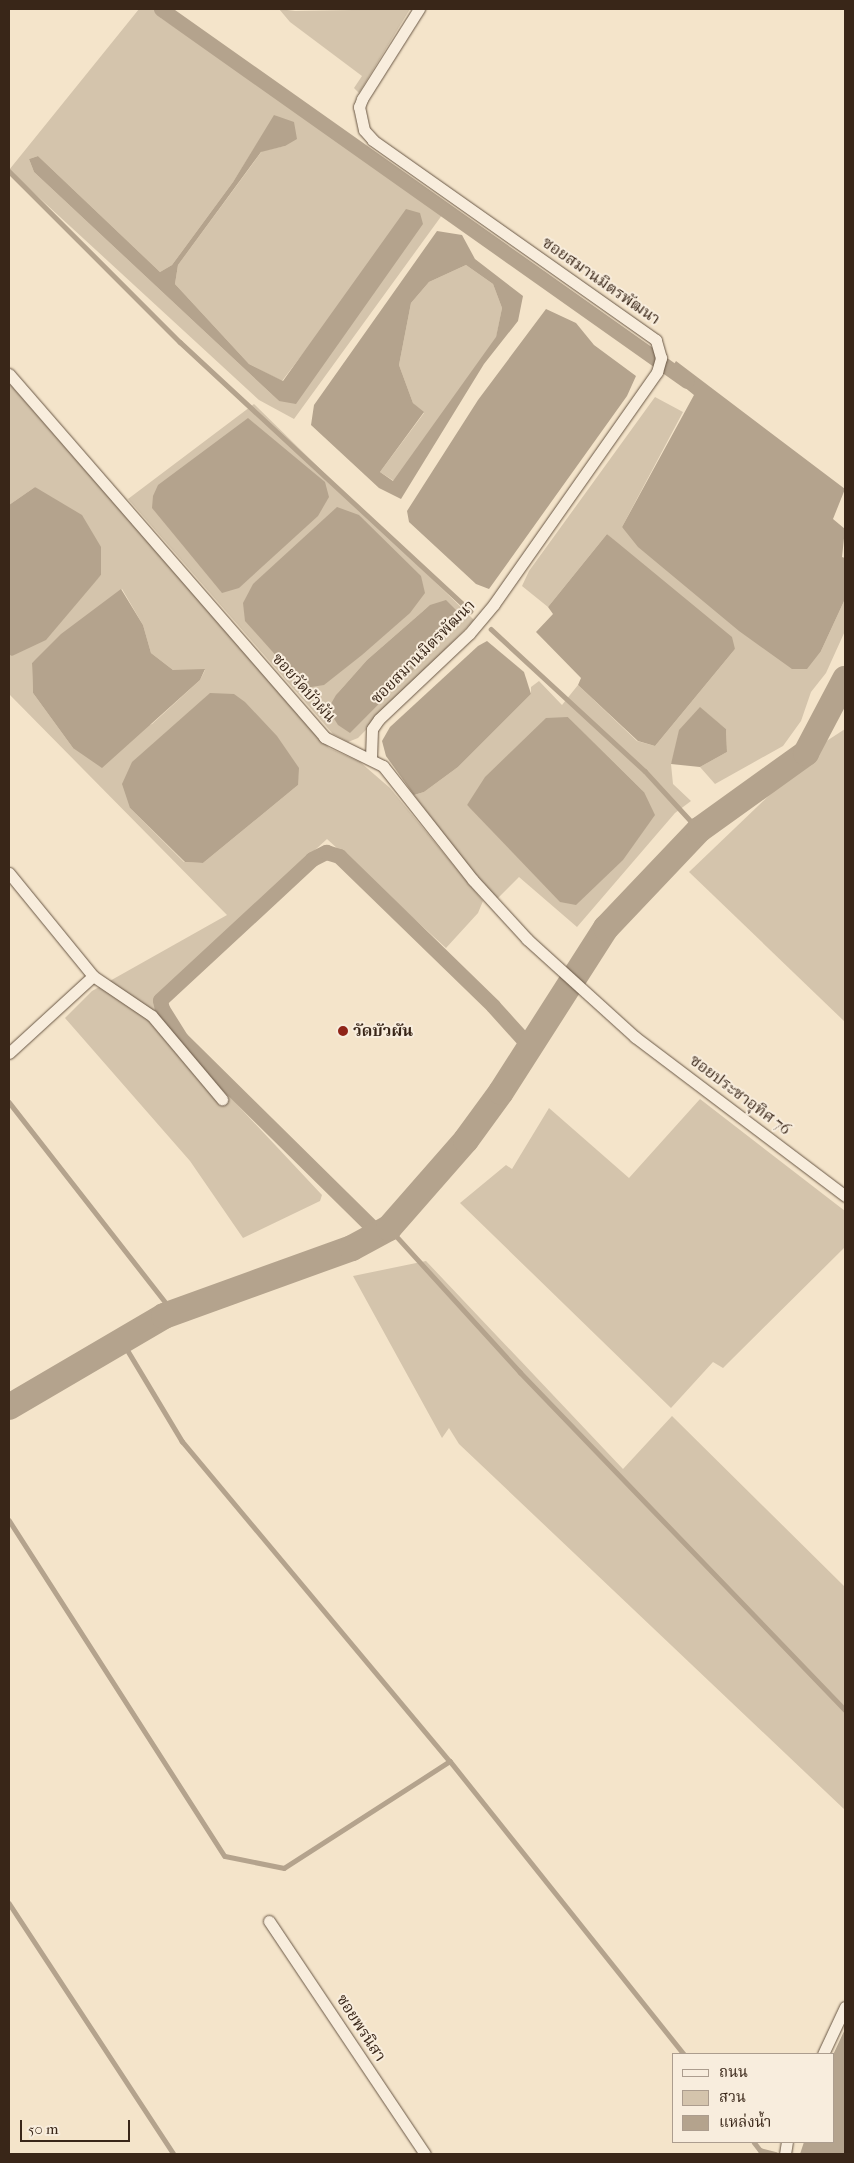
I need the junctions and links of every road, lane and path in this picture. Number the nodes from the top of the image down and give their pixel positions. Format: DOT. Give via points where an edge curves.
graph roads {
  1 [pos="419,9"];
  2 [pos="9,374"];
  3 [pos="371,758"];
  4 [pos="9,873"];
  5 [pos="93,976"];
  6 [pos="615,1020"];
  7 [pos="9,1053"];
  8 [pos="222,1099"];
  9 [pos="845,1196"];
  10 [pos="269,1921"];
  11 [pos="845,2007"];
  12 [pos="823,2053"];
  13 [pos="424,2154"];
  1 -- 3 [label="street, ซอยสมานมิตรพัฒนา" via="362,98 359,107 364,130 373,140 656,340 662,358 657,372 494,604 469,634 378,719 372,729"];
  2 -- 3 [label="street, ซอยวัดบัวผัน" via="324,737 338,746"];
  3 -- 6 [label="street, ซอยวัดบัวผัน" via="383,766 473,880 527,939"];
  4 -- 5 [label="street"];
  5 -- 7 [label="street"];
  5 -- 8 [label="street" via="152,1016"];
  6 -- 9 [label="street, ซอยประชาอุทิศ 76"];
  10 -- 13 [label="street, ซอยพรนิสา"];
  11 -- 12 [label="street"];
}
